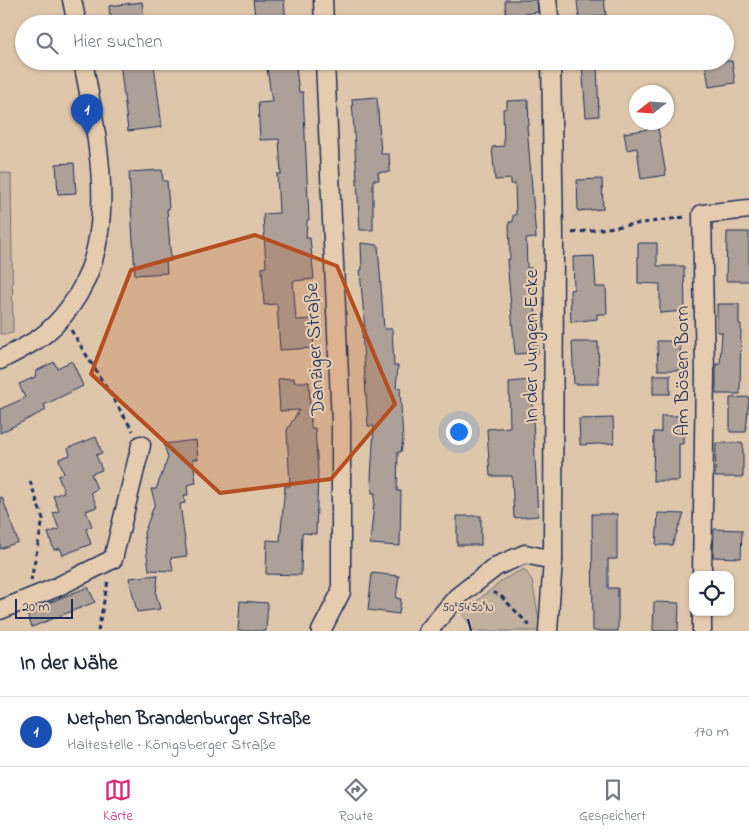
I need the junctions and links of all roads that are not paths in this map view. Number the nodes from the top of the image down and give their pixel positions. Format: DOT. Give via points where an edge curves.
graph roads {
  1 [pos="72,0"];
  2 [pos="323,0"];
  3 [pos="547,0"];
  4 [pos="75,15"];
  5 [pos="324,15"];
  6 [pos="549,15"];
  7 [pos="84,70"];
  8 [pos="325,70"];
  9 [pos="551,70"];
  10 [pos="749,209"];
  11 [pos="0,360"];
  12 [pos="141,445"];
  13 [pos="553,560"];
  14 [pos="702,571"];
  15 [pos="0,610"];
  16 [pos="702,616"];
  17 [pos="321,631"];
  18 [pos="428,631"];
  19 [pos="548,631"];
  20 [pos="702,631"];
  1 -- 4 [label="street"];
  2 -- 5 [label="street"];
  3 -- 6 [label="street"];
  7 -- 11 [label="street" via="100,163 102,214 96,250 89,274 63,316 44,334"];
  8 -- 17 [label="street, Danziger Straße" via="341,422 341,592"];
  9 -- 13 [label="street, In der Jungen Ecke"];
  10 -- 14 [label="street, Am Bösen Born" via="702,214 705,373"];
  12 -- 15 [label="street" via="113,559 55,588"];
  13 -- 18 [label="street" via="525,554 498,566 457,597"];
  13 -- 19 [label="street, In der Jungen Ecke"];
  16 -- 20 [label="street"];
}
